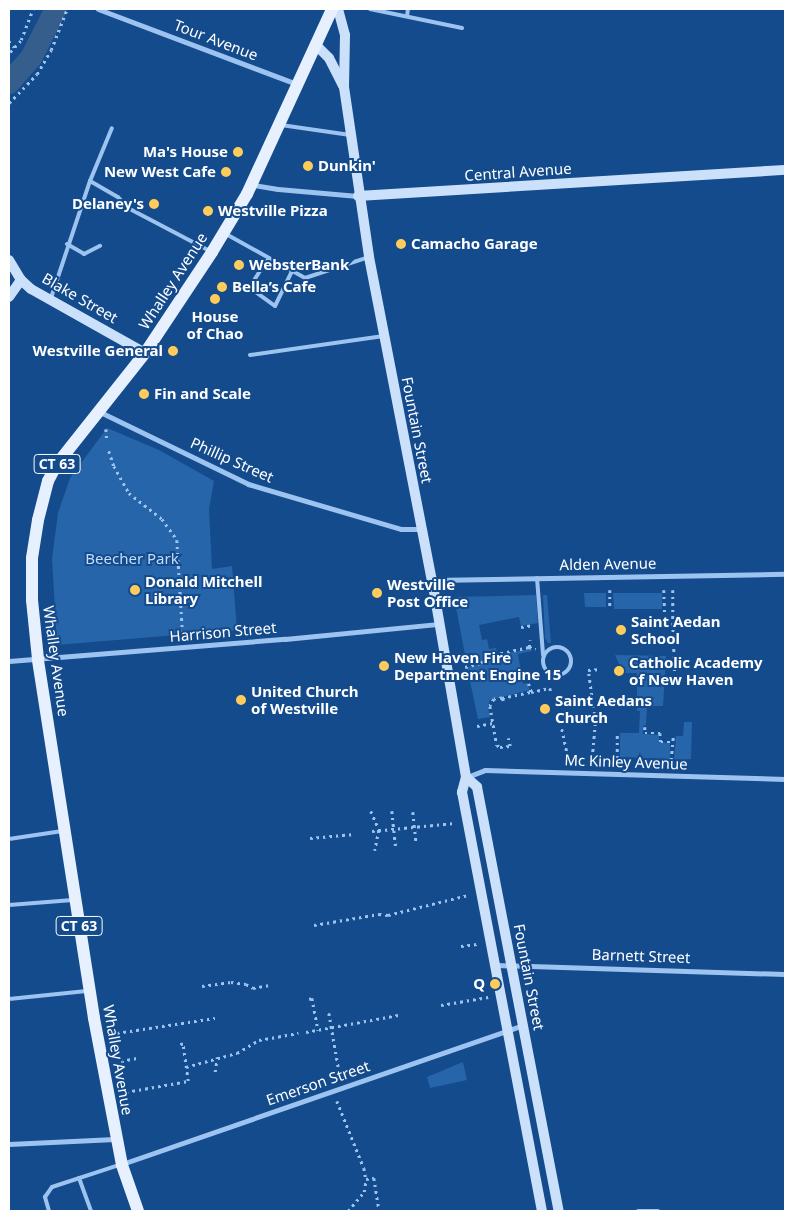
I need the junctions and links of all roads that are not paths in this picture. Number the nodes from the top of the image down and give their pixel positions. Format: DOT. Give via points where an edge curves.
graph roads {
  1 [pos="98,9"];
  2 [pos="332,9"];
  3 [pos="338,9"];
  4 [pos="370,9"];
  5 [pos="408,9"];
  6 [pos="407,16"];
  7 [pos="462,28"];
  8 [pos="316,46"];
  9 [pos="298,84"];
  10 [pos="344,87"];
  11 [pos="280,125"];
  12 [pos="112,128"];
  13 [pos="350,135"];
  14 [pos="785,170"];
  15 [pos="90,181"];
  16 [pos="253,184"];
  17 [pos="358,196"];
  18 [pos="224,233"];
  19 [pos="67,244"];
  20 [pos="100,246"];
  21 [pos="212,252"];
  22 [pos="368,256"];
  23 [pos="268,258"];
  24 [pos="9,260"];
  25 [pos="292,271"];
  26 [pos="21,280"];
  27 [pos="9,297"];
  28 [pos="50,299"];
  29 [pos="384,336"];
  30 [pos="145,353"];
  31 [pos="250,355"];
  32 [pos="97,410"];
  33 [pos="421,529"];
  34 [pos="785,574"];
  35 [pos="537,578"];
  36 [pos="432,580"];
  37 [pos="438,624"];
  38 [pos="543,656"];
  39 [pos="38,659"];
  40 [pos="9,661"];
  41 [pos="466,777"];
  42 [pos="785,779"];
  43 [pos="65,831"];
  44 [pos="9,839"];
  45 [pos="75,900"];
  46 [pos="9,905"];
  47 [pos="496,965"];
  48 [pos="511,965"];
  49 [pos="785,974"];
  50 [pos="89,991"];
  51 [pos="9,999"];
  52 [pos="523,1025"];
  53 [pos="508,1030"];
  54 [pos="116,1139"];
  55 [pos="9,1144"];
  56 [pos="122,1164"];
  57 [pos="79,1178"];
  58 [pos="554,1186"];
  59 [pos="538,1189"];
  60 [pos="50,1211"];
  61 [pos="91,1211"];
  62 [pos="138,1211"];
  63 [pos="542,1211"];
  64 [pos="559,1211"];
  65 [pos="638,1211"];
  66 [pos="658,1211"];
  1 -- 9 [label="street, Tour Avenue"];
  2 -- 8 [label="main road, Whalley Avenue / CT 63"];
  3 -- 10 [label="main road, Fountain Street" via="345,35"];
  4 -- 6 [label="lane"];
  5 -- 6 [label="lane"];
  6 -- 7 [label="lane"];
  8 -- 9 [label="main road, Whalley Avenue / CT 63"];
  8 -- 10 [label="main road, Fountain Street" via="329,58"];
  9 -- 11 [label="main road, Whalley Avenue / CT 63"];
  10 -- 13 [label="main road, Fountain Street"];
  11 -- 13 [label="lane"];
  11 -- 16 [label="main road, Whalley Avenue / CT 63"];
  12 -- 15 [label="lane"];
  13 -- 17 [label="main road, Fountain Street"];
  14 -- 17 [label="main road, Central Avenue"];
  15 -- 19 [label="lane"];
  15 -- 21 [label="lane" via="118,197 128,208"];
  16 -- 17 [label="street, Central Avenue"];
  16 -- 18 [label="main road, Whalley Avenue / CT 63"];
  17 -- 22 [label="main road, Fountain Street"];
  18 -- 21 [label="main road, Whalley Avenue / CT 63"];
  18 -- 23 [label="lane"];
  19 -- 20 [label="lane" via="84,254"];
  19 -- 28 [label="lane"];
  21 -- 30 [label="main road, Whalley Avenue / CT 63"];
  22 -- 25 [label="lane" via="305,278"];
  22 -- 29 [label="main road, Fountain Street"];
  23 -- 25 [label="lane"];
  23 -- 25 [label="lane" via="253,282 253,290 275,306"];
  24 -- 26 [label="main road, Blake Street"];
  26 -- 27 [label="main road"];
  26 -- 28 [label="main road, Blake Street"];
  28 -- 30 [label="main road, Blake Street"];
  29 -- 31 [label="lane"];
  29 -- 33 [label="main road, Fountain Street"];
  30 -- 32 [label="main road, Whalley Avenue / CT 63"];
  32 -- 33 [label="street, Phillip Street" via="248,484 401,529"];
  32 -- 39 [label="main road, Whalley Avenue / CT 63" via="57,464 48,481 40,511 32,558"];
  33 -- 36 [label="main road, Fountain Street"];
  34 -- 35 [label="street, Alden Avenue"];
  35 -- 36 [label="street, Alden Avenue"];
  35 -- 38 [label="lane"];
  36 -- 37 [label="main road, Fountain Street"];
  37 -- 39 [label="street, Harrison Street"];
  37 -- 41 [label="main road, Fountain Street"];
  38 -- 38 [label="lane" via="544,669 552,675 565,673 570,665 570,656 559,647 550,648"];
  39 -- 40 [label="street, Harrison Street"];
  39 -- 43 [label="main road, Whalley Avenue / CT 63"];
  41 -- 42 [label="street, Mc Kinley Avenue" via="485,770"];
  41 -- 47 [label="main road, Fountain Street" via="462,792"];
  41 -- 48 [label="main road, Fountain Street" via="477,787"];
  43 -- 44 [label="lane"];
  43 -- 45 [label="main road, Whalley Avenue / CT 63"];
  45 -- 46 [label="lane"];
  45 -- 50 [label="main road, Whalley Avenue / CT 63"];
  47 -- 48 [label="street, Barnett Street"];
  47 -- 53 [label="main road, Fountain Street"];
  48 -- 49 [label="street, Barnett Street"];
  48 -- 52 [label="main road, Fountain Street"];
  50 -- 51 [label="lane"];
  50 -- 54 [label="main road, Whalley Avenue / CT 63"];
  52 -- 53 [label="street, Emerson Street"];
  52 -- 58 [label="main road, Fountain Street"];
  53 -- 56 [label="street, Emerson Street"];
  53 -- 59 [label="main road, Fountain Street"];
  54 -- 55 [label="street"];
  54 -- 56 [label="main road, Whalley Avenue / CT 63"];
  56 -- 57 [label="lane"];
  56 -- 62 [label="main road, Whalley Avenue / CT 63"];
  57 -- 60 [label="lane" via="52,1187 45,1197"];
  57 -- 61 [label="lane"];
  58 -- 59 [label="main road"];
  58 -- 64 [label="main road, Fountain Street"];
  59 -- 63 [label="main road, Fountain Street"];
  65 -- 66 [label="lane"];
}
